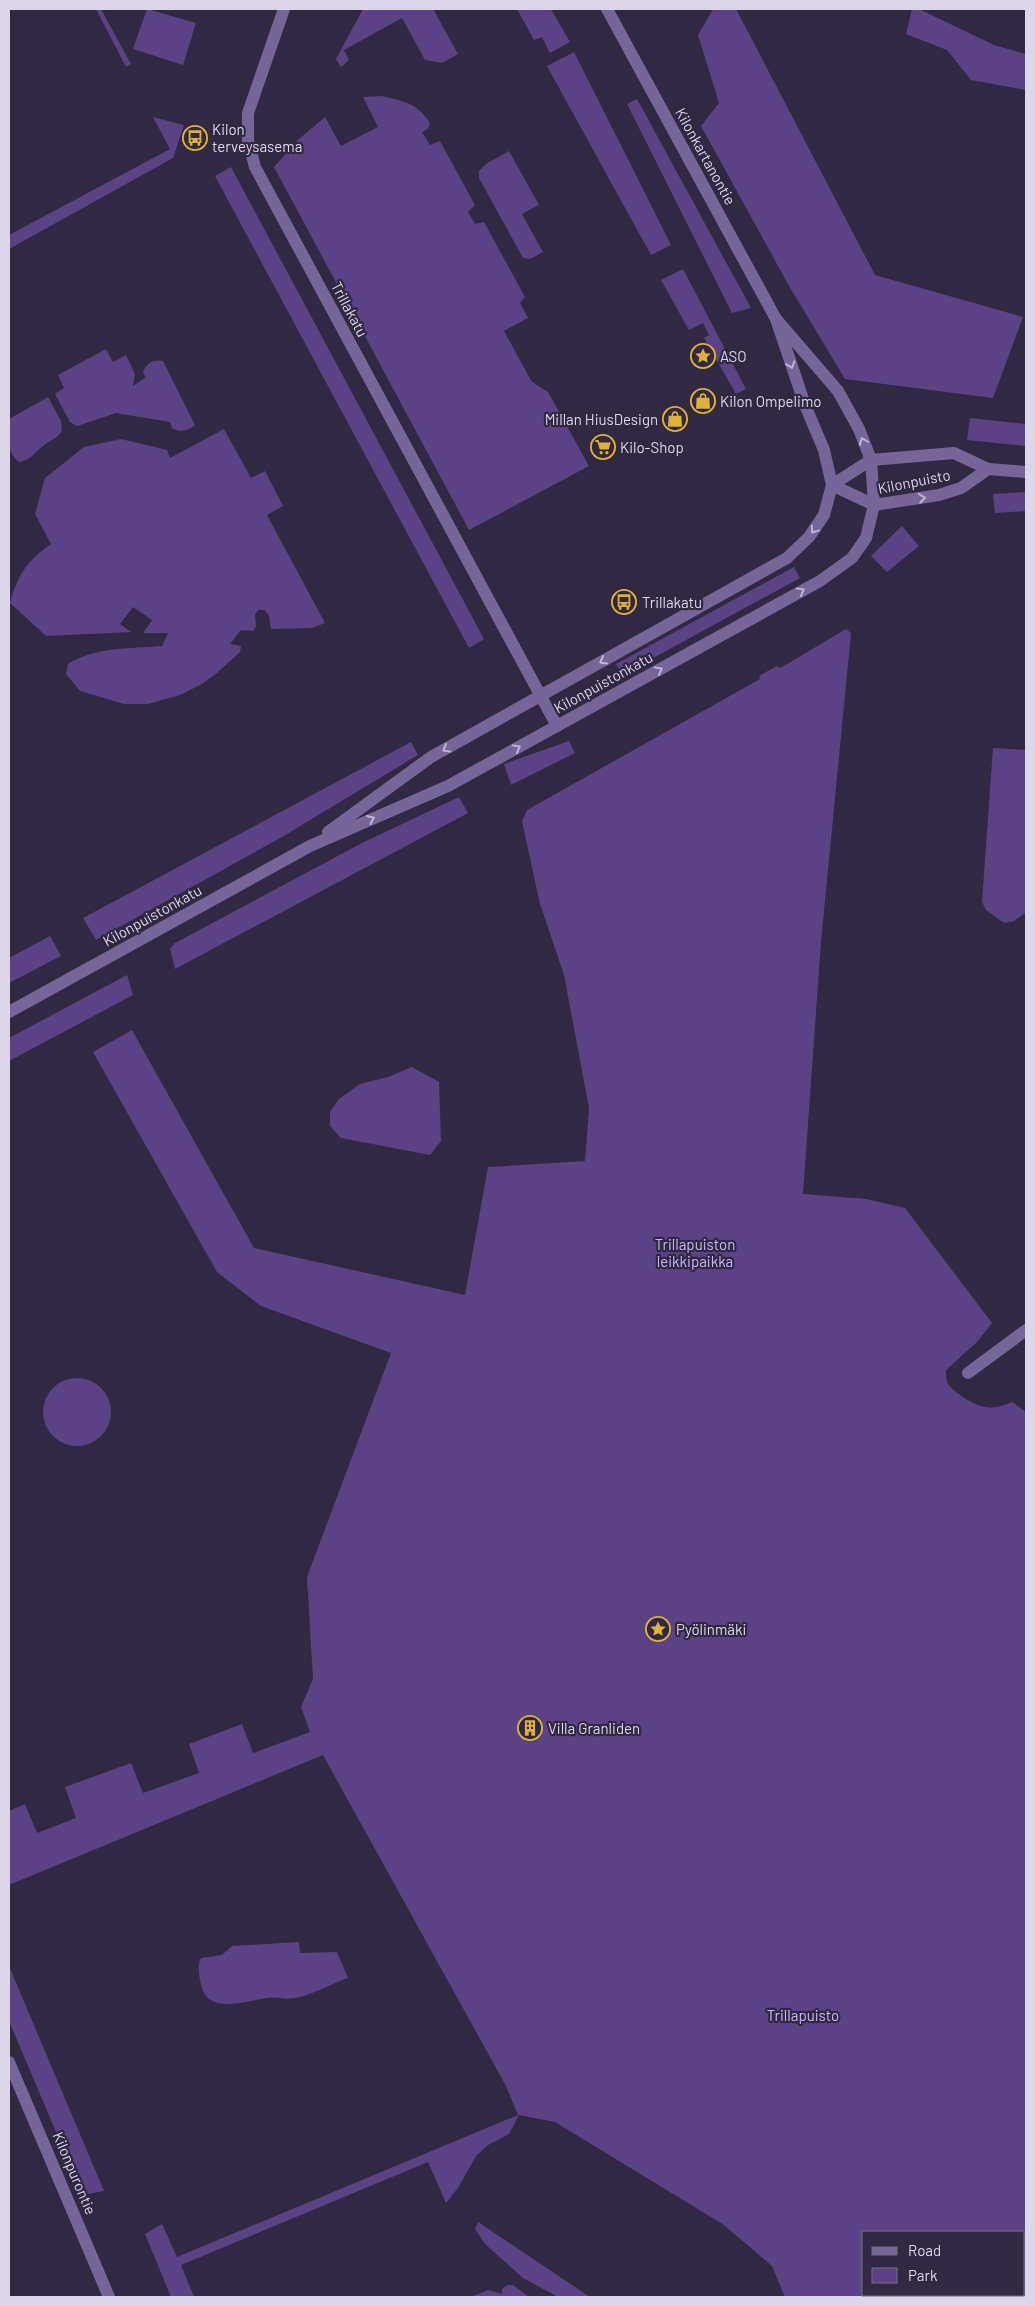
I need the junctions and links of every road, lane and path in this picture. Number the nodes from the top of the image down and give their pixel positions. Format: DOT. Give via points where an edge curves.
graph roads {
  1 [pos="284,9"];
  2 [pos="607,9"];
  3 [pos="776,319"];
  4 [pos="871,460"];
  5 [pos="988,469"];
  6 [pos="1026,472"];
  7 [pos="832,485"];
  8 [pos="874,505"];
  9 [pos="540,696"];
  10 [pos="557,726"];
  11 [pos="310,846"];
  12 [pos="9,1012"];
  13 [pos="1026,1330"];
  14 [pos="968,1373"];
  15 [pos="9,2062"];
  16 [pos="109,2297"];
  1 -- 9 [label="street, Trillakatu" via="248,113 248,140 255,167"];
  2 -- 3 [label="street, Kilonkartanontie"];
  4 -- 3 [label="street, Kilonkartanontie, one-way" via="859,429 838,391"];
  3 -- 7 [label="street, Kilonkartanontie, one-way" via="824,450"];
  4 -- 5 [label="street, Kilonpuisto" via="954,453"];
  4 -- 7 [label="street, Kilonpuisto"];
  4 -- 8 [label="street, Kilonkartanontie"];
  5 -- 6 [label="street, Kilonpuisto"];
  8 -- 5 [label="street, Kilonpuisto, one-way" via="939,495 961,488"];
  7 -- 8 [label="street, Kilonpuisto"];
  7 -- 9 [label="street, Kilonpuistonkatu, one-way" via="824,515 809,537 787,558"];
  10 -- 8 [label="street, Kilonpuistonkatu, one-way" via="820,581 852,558 866,538"];
  9 -- 10 [label="street, Trillakatu"];
  9 -- 11 [label="street, Kilonpuistonkatu, one-way" via="430,757"];
  11 -- 10 [label="street, Kilonpuistonkatu, one-way" via="448,786"];
  11 -- 12 [label="street, Kilonpuistonkatu"];
  13 -- 14 [label="street"];
  15 -- 16 [label="street, Kilonpurontie"];
}
